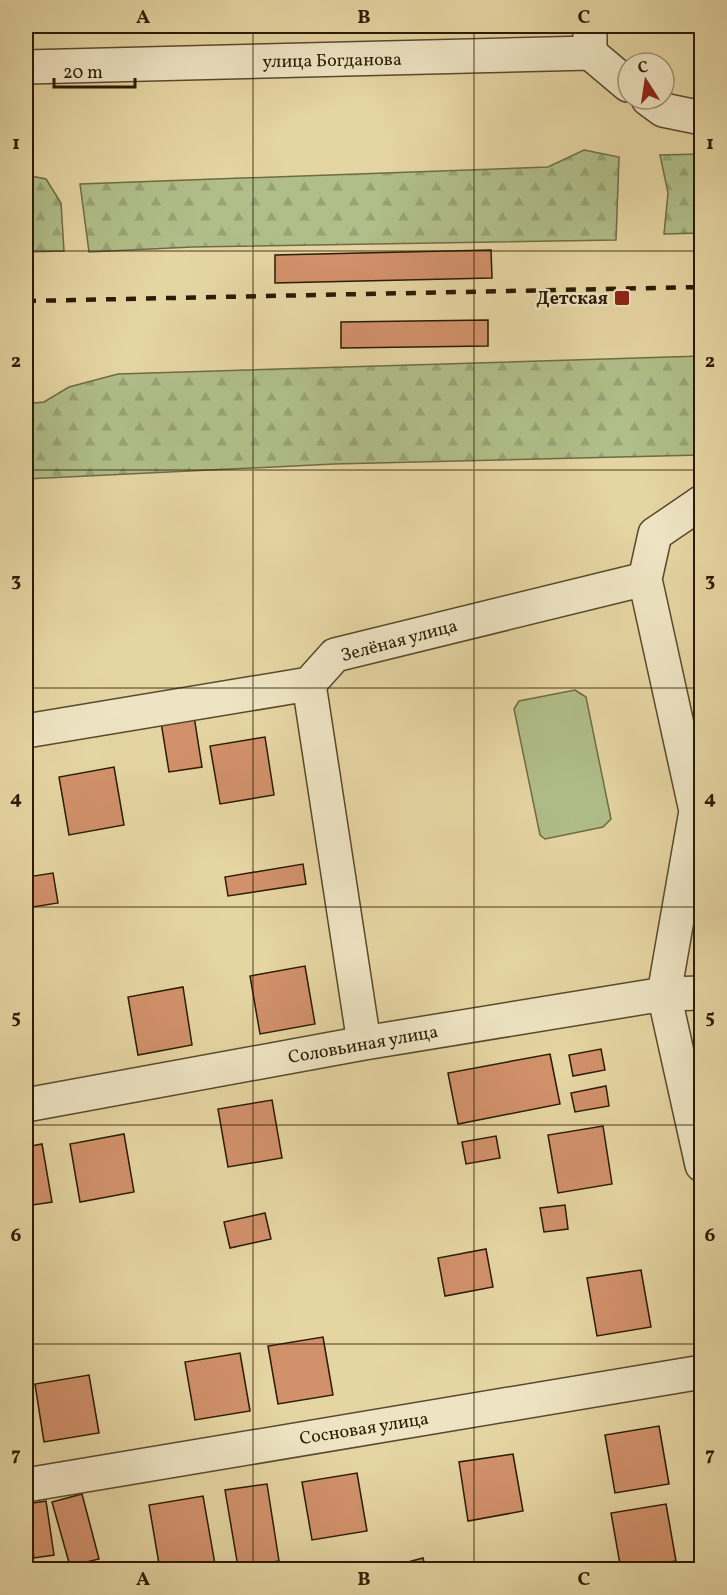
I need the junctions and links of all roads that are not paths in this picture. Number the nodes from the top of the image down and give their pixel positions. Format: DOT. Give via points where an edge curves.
graph roads {
  1 [pos="590,39"];
  2 [pos="26,67"];
  3 [pos="616,70"];
  4 [pos="668,111"];
  5 [pos="702,118"];
  6 [pos="702,501"];
  7 [pos="645,579"];
  8 [pos="309,684"];
  9 [pos="26,731"];
  10 [pos="702,993"];
  11 [pos="664,994"];
  12 [pos="364,1043"];
  13 [pos="26,1105"];
  14 [pos="702,1165"];
  15 [pos="702,1372"];
  16 [pos="26,1485"];
  1 -- 2 [label="street, улица Богданова"];
  1 -- 3 [label="street, улица Богданова"];
  4 -- 5 [label="street"];
  6 -- 7 [label="street" via="656,534"];
  7 -- 8 [label="street, Зелёная улица" via="335,655"];
  7 -- 11 [label="street" via="696,811"];
  8 -- 9 [label="street"];
  8 -- 12 [label="street"];
  10 -- 11 [label="street, Соловьиная улица"];
  11 -- 12 [label="street, Соловьиная улица"];
  11 -- 14 [label="street"];
  12 -- 13 [label="street, Соловьиная улица"];
  15 -- 16 [label="street, Сосновая улица"];
}
